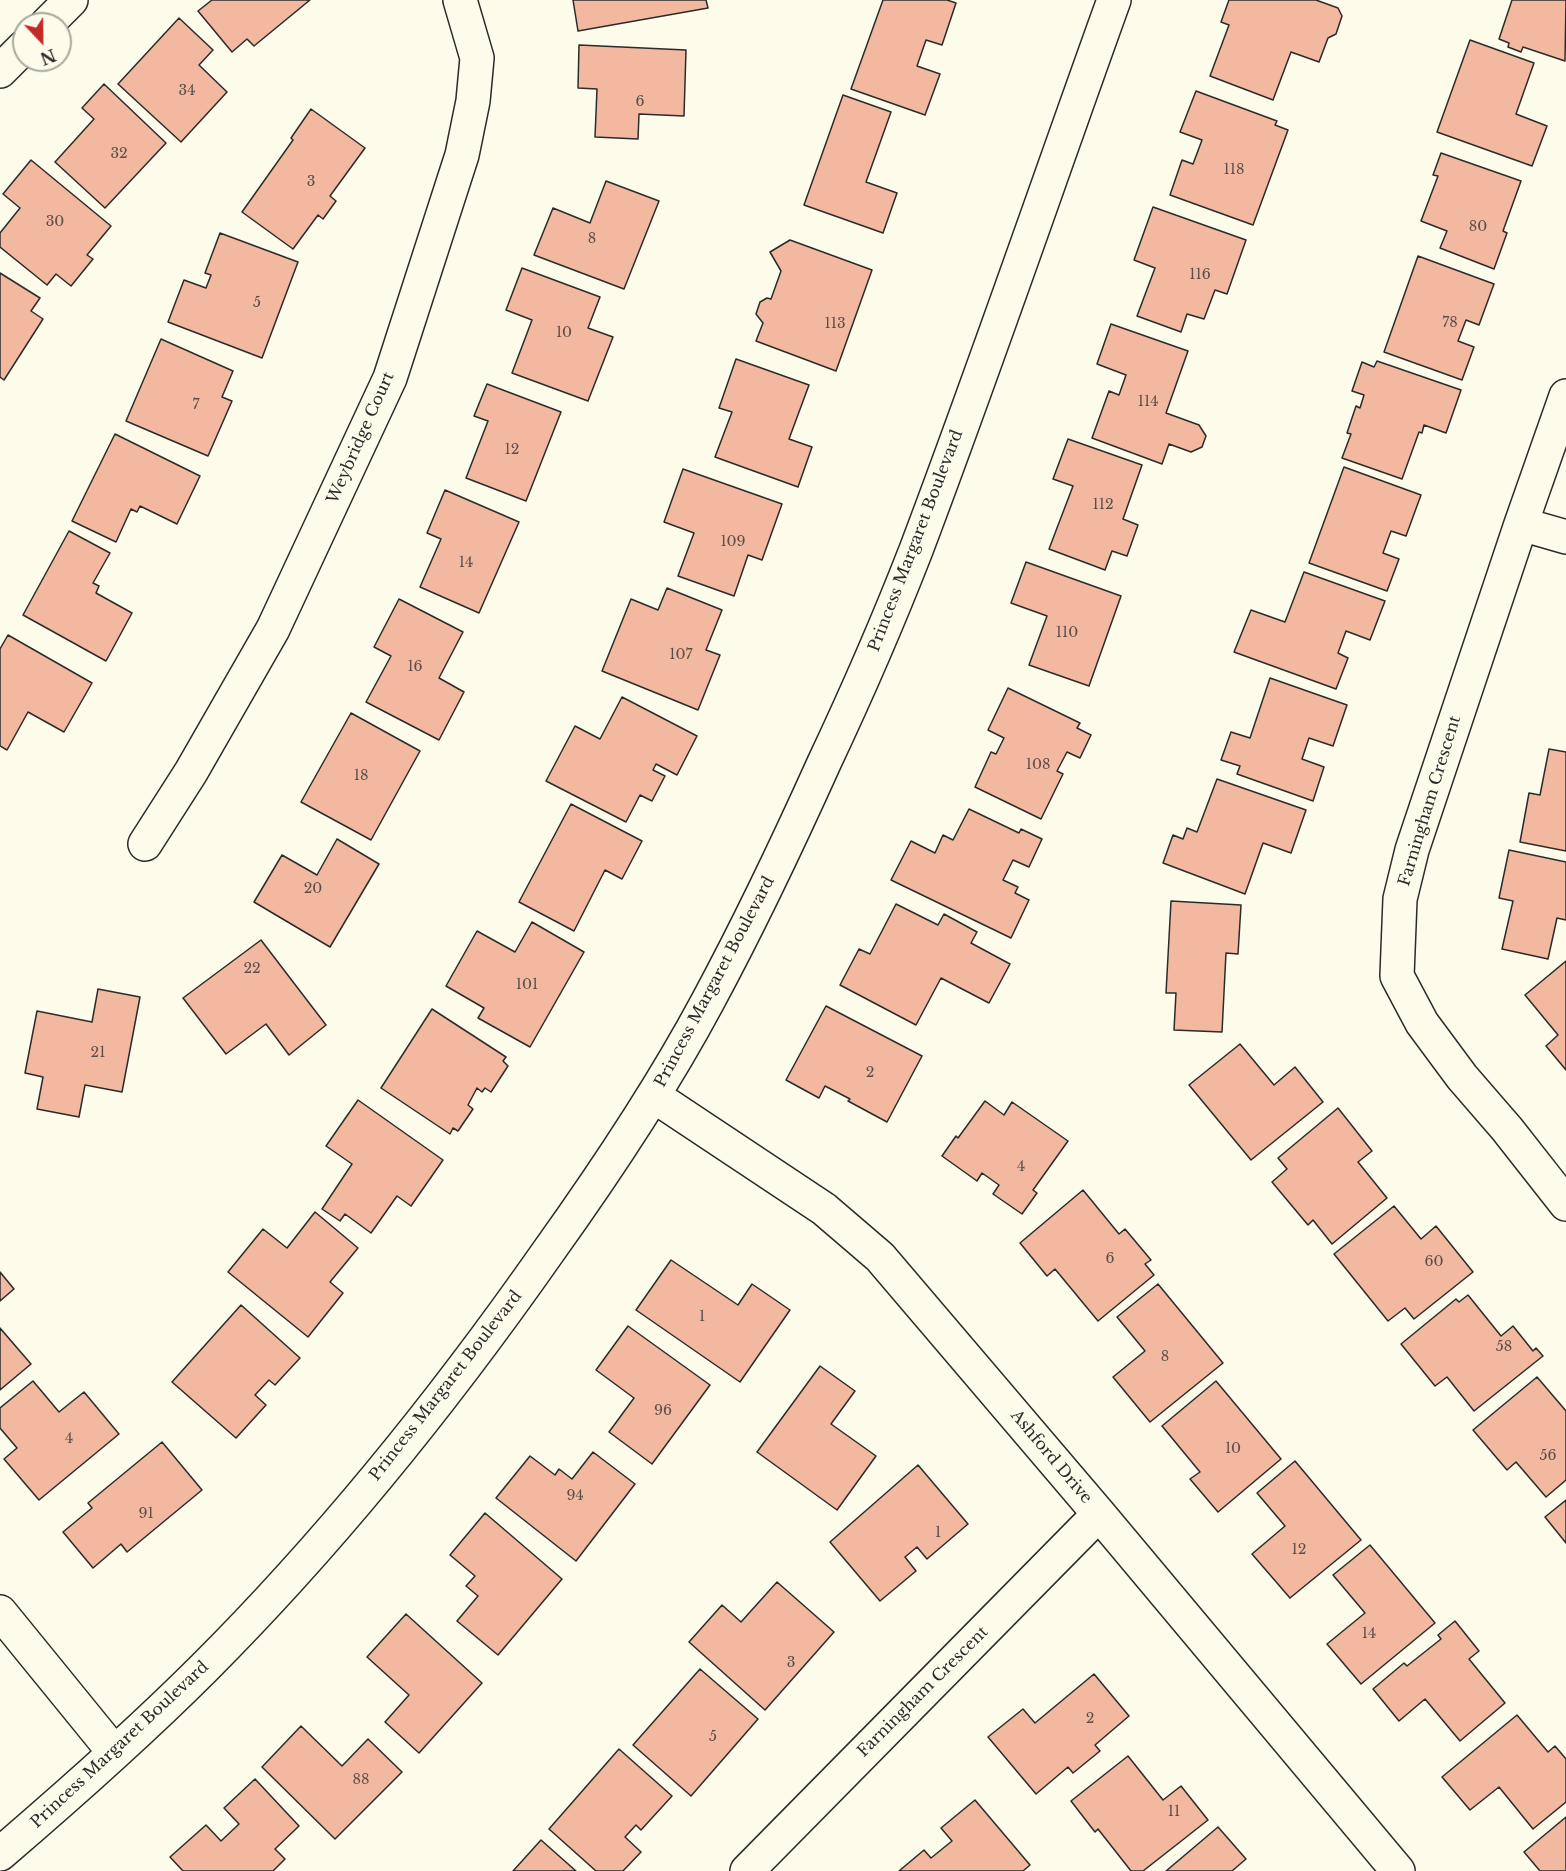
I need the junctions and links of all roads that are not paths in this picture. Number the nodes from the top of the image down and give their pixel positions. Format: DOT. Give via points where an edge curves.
graph roads {
  1 [pos="71,0"];
  2 [pos="460,0"];
  3 [pos="1114,0"];
  4 [pos="59,12"];
  5 [pos="12,59"];
  6 [pos="0,71"];
  7 [pos="1566,396"];
  8 [pos="1521,524"];
  9 [pos="1566,537"];
  10 [pos="146,844"];
  11 [pos="654,1096"];
  12 [pos="1566,1204"];
  13 [pos="1099,1514"];
  14 [pos="0,1612"];
  15 [pos="114,1752"];
  16 [pos="0,1854"];
  17 [pos="747,1871"];
  18 [pos="1398,1871"];
  1 -- 4 [label="street"];
  2 -- 10 [label="street, Weybridge Court" via="477,58 473,101 462,155 390,378 273,629"];
  3 -- 11 [label="street, Princess Margaret Boulevard" via="915,553 862,682 781,857 708,1001"];
  5 -- 6 [label="street"];
  7 -- 8 [label="street, Farningham Crescent"];
  8 -- 9 [label="street"];
  8 -- 12 [label="street, Farningham Crescent" via="1412,850 1400,899 1397,976 1422,1023 1455,1068"];
  11 -- 13 [label="street, Ashford Drive" via="824,1209 880,1257"];
  11 -- 15 [label="street, Princess Margaret Boulevard" via="522,1290 379,1475 204,1668"];
  13 -- 17 [label="street, Farningham Crescent"];
  13 -- 18 [label="street, Ashford Drive"];
  14 -- 15 [label="street"];
  15 -- 16 [label="street, Princess Margaret Boulevard"];
}
